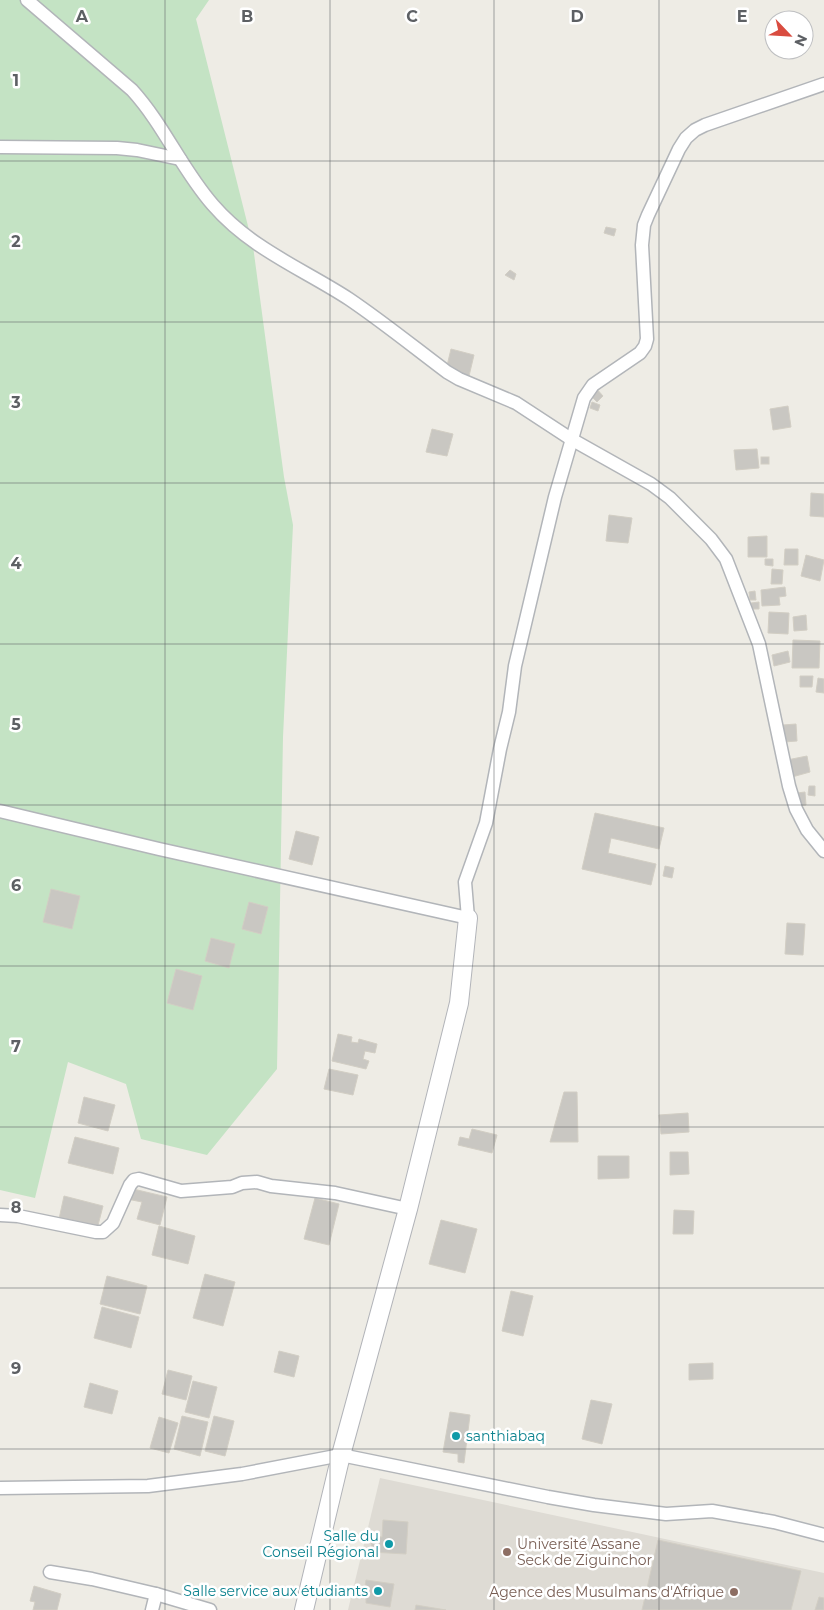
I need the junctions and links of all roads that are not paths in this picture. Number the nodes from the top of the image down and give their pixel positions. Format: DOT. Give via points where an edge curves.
graph roads {
  1 [pos="28,0"];
  2 [pos="824,84"];
  3 [pos="0,147"];
  4 [pos="180,159"];
  5 [pos="571,439"];
  6 [pos="0,811"];
  7 [pos="824,851"];
  8 [pos="468,918"];
  9 [pos="408,1209"];
  10 [pos="0,1215"];
  11 [pos="341,1455"];
  12 [pos="0,1488"];
  13 [pos="824,1535"];
  14 [pos="50,1572"];
  15 [pos="156,1594"];
  16 [pos="152,1610"];
  17 [pos="210,1610"];
  18 [pos="304,1610"];
  1 -- 4 [label="street" via="132,90 146,105"];
  2 -- 5 [label="street" via="705,125 686,138 648,215 642,235 645,346 588,390"];
  3 -- 4 [label="street" via="117,148"];
  4 -- 5 [label="street" via="212,205 277,258 349,299 447,372 516,403"];
  5 -- 7 [label="street" via="670,498 726,559 760,644 796,809"];
  5 -- 8 [label="street" via="514,666 509,712 486,823 466,882"];
  6 -- 8 [label="street"];
  8 -- 9 [label="street" via="459,1003"];
  9 -- 10 [label="street" via="336,1193 258,1182 181,1191 139,1179 130,1185 113,1223 103,1232"];
  9 -- 11 [label="street"];
  11 -- 12 [label="street" via="242,1474 148,1486"];
  11 -- 13 [label="street" via="594,1505 666,1514 712,1511"];
  11 -- 18 [label="street"];
  14 -- 15 [label="street"];
  15 -- 16 [label="street"];
  15 -- 17 [label="street"];
}
